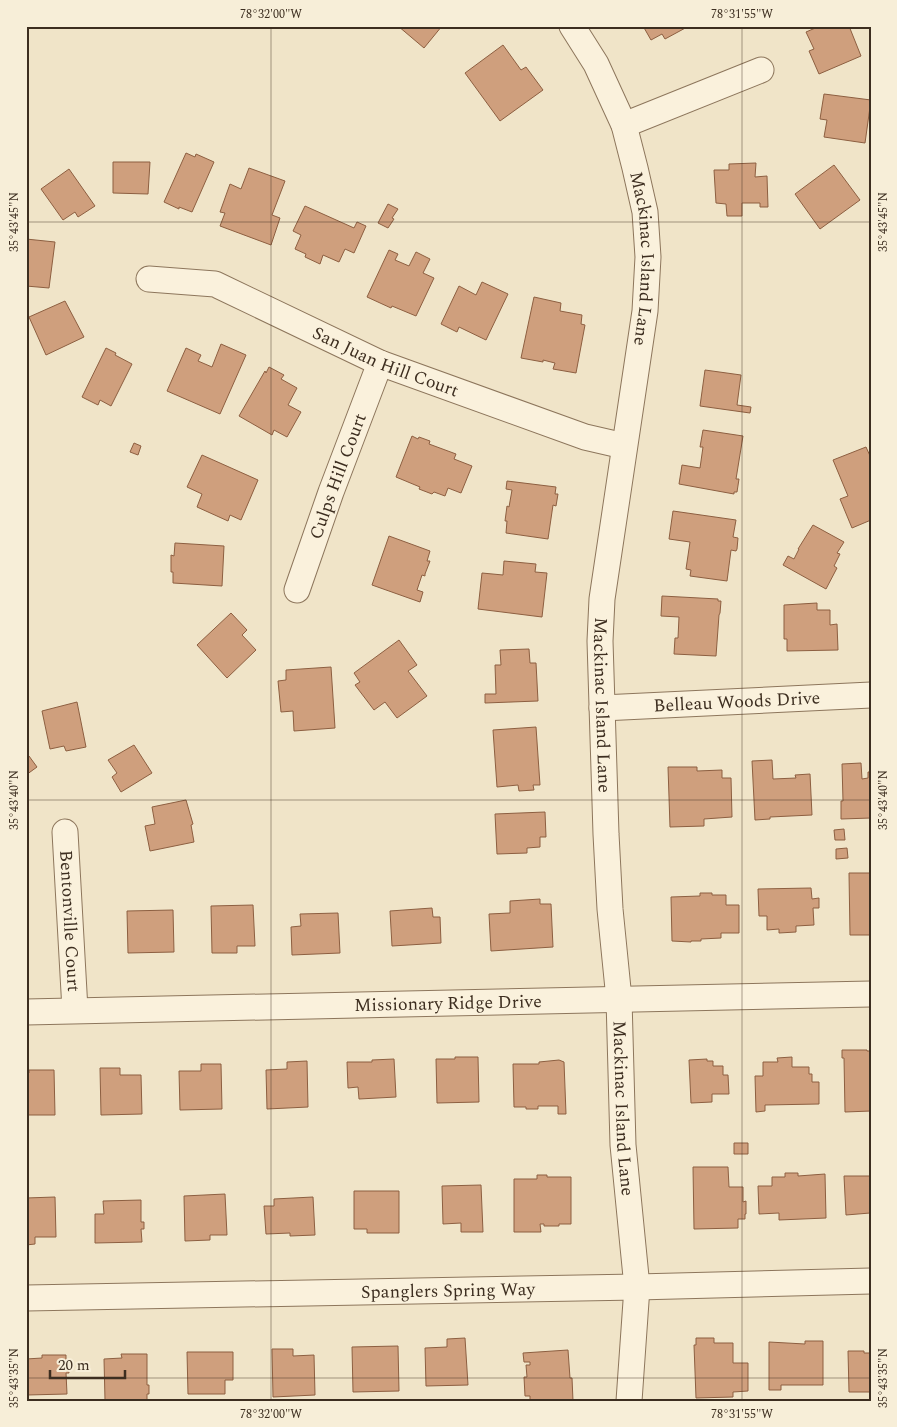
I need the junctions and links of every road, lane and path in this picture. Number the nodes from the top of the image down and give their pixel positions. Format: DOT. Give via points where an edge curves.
graph roads {
  1 [pos="572,26"];
  2 [pos="761,70"];
  3 [pos="624,124"];
  4 [pos="149,279"];
  5 [pos="380,362"];
  6 [pos="624,446"];
  7 [pos="297,590"];
  8 [pos="871,696"];
  9 [pos="602,708"];
  10 [pos="65,832"];
  11 [pos="871,994"];
  12 [pos="619,999"];
  13 [pos="74,1010"];
  14 [pos="26,1012"];
  15 [pos="871,1281"];
  16 [pos="637,1287"];
  17 [pos="26,1298"];
  18 [pos="630,1401"];
  1 -- 3 [label="street, Mackinac Island Lane" via="596,64"];
  2 -- 3 [label="street"];
  3 -- 6 [label="street, Mackinac Island Lane" via="644,212 648,257 644,310"];
  4 -- 5 [label="street, San Juan Hill Court" via="215,284"];
  5 -- 6 [label="street, San Juan Hill Court" via="585,437"];
  5 -- 7 [label="street, Culps Hill Court"];
  6 -- 9 [label="street, Mackinac Island Lane" via="602,599"];
  8 -- 9 [label="street, Belleau Woods Drive"];
  9 -- 12 [label="street, Mackinac Island Lane" via="610,909"];
  10 -- 13 [label="street, Bentonville Court"];
  11 -- 12 [label="street, Missionary Ridge Drive"];
  12 -- 13 [label="street, Missionary Ridge Drive"];
  12 -- 16 [label="street, Mackinac Island Lane" via="623,1145"];
  13 -- 14 [label="street, Missionary Ridge Drive"];
  15 -- 16 [label="street, Spanglers Spring Way"];
  16 -- 17 [label="street, Spanglers Spring Way"];
  16 -- 18 [label="street, Mackinac Island Lane"];
}
